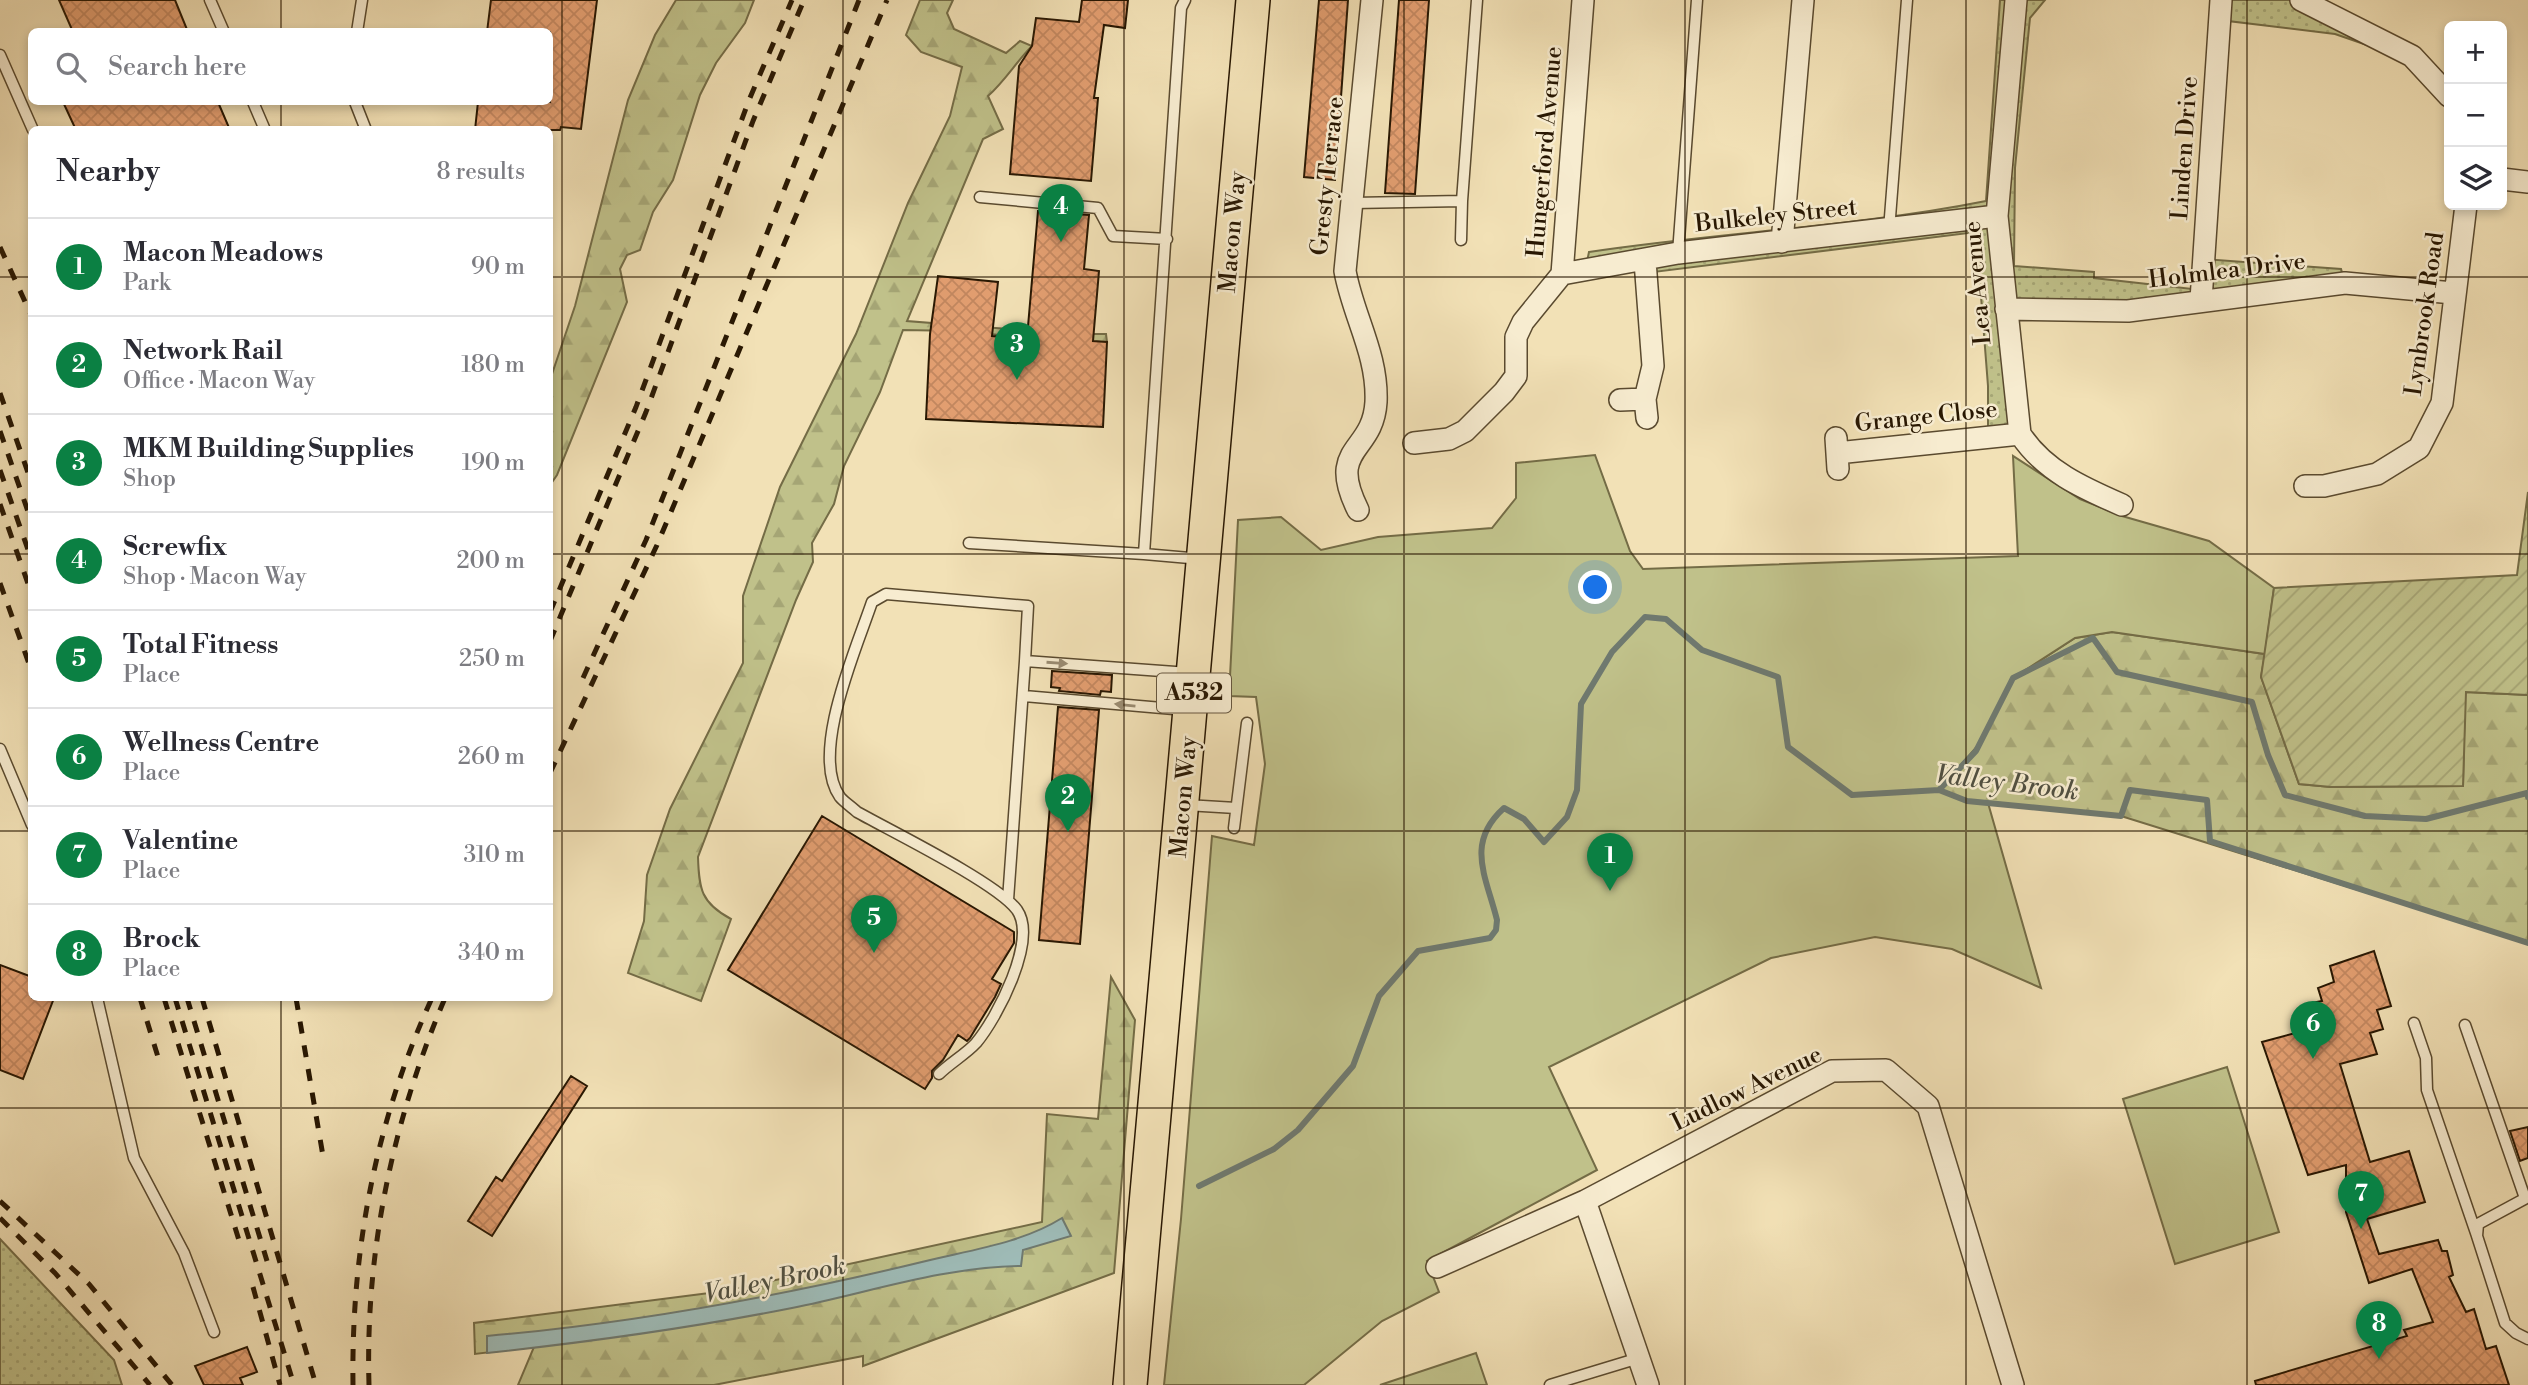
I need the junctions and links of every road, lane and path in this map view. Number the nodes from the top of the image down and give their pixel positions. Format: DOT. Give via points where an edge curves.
graph roads {
  1 [pos="210,0"];
  2 [pos="362,0"];
  3 [pos="1185,0"];
  4 [pos="1253,0"];
  5 [pos="1372,0"];
  6 [pos="1476,0"];
  7 [pos="1583,0"];
  8 [pos="1697,0"];
  9 [pos="1803,0"];
  10 [pos="1907,0"];
  11 [pos="2016,0"];
  12 [pos="2221,0"];
  13 [pos="2301,0"];
  14 [pos="222,28"];
  15 [pos="358,28"];
  16 [pos="0,55"];
  17 [pos="2444,91"];
  18 [pos="254,105"];
  19 [pos="356,105"];
  20 [pos="31,126"];
  21 [pos="263,126"];
  22 [pos="364,126"];
  23 [pos="2507,180"];
  24 [pos="2528,182"];
  25 [pos="980,197"];
  26 [pos="1462,201"];
  27 [pos="1353,203"];
  28 [pos="2465,210"];
  29 [pos="1997,216"];
  30 [pos="1889,230"];
  31 [pos="1167,239"];
  32 [pos="1461,240"];
  33 [pos="1782,242"];
  34 [pos="1678,253"];
  35 [pos="1645,261"];
  36 [pos="1562,274"];
  37 [pos="2453,293"];
  38 [pos="2201,300"];
  39 [pos="2006,309"];
  40 [pos="1620,400"];
  41 [pos="2020,433"];
  42 [pos="1414,443"];
  43 [pos="1837,453"];
  44 [pos="2318,492"];
  45 [pos="2122,505"];
  46 [pos="1358,510"];
  47 [pos="969,543"];
  48 [pos="1144,554"];
  49 [pos="1205,559"];
  50 [pos="1025,661"];
  51 [pos="1195,673"];
  52 [pos="1024,696"];
  53 [pos="1192,710"];
  54 [pos="1247,723"];
  55 [pos="0,749"];
  56 [pos="1183,805"];
  57 [pos="1236,808"];
  58 [pos="28,816"];
  59 [pos="1234,828"];
  60 [pos="1008,900"];
  61 [pos="98,1001"];
  62 [pos="2414,1023"];
  63 [pos="2465,1025"];
  64 [pos="939,1074"];
  65 [pos="2527,1197"];
  66 [pos="1585,1201"];
  67 [pos="2477,1236"];
  68 [pos="1437,1267"];
  69 [pos="214,1332"];
  70 [pos="2528,1339"];
  71 [pos="1639,1358"];
  72 [pos="1130,1385"];
  73 [pos="1550,1385"];
  74 [pos="1648,1385"];
  75 [pos="2013,1385"];
  1 -- 14 [label="lane"];
  2 -- 15 [label="lane"];
  3 -- 31 [label="lane"];
  4 -- 49 [label="main road, Macon Way / A532"];
  5 -- 27 [label="street, Gresty Terrace"];
  6 -- 26 [label="lane"];
  7 -- 36 [label="street, Hungerford Avenue"];
  8 -- 34 [label="lane"];
  9 -- 33 [label="street"];
  10 -- 30 [label="lane"];
  11 -- 29 [label="street, Lea Avenue"];
  12 -- 38 [label="street, Linden Drive"];
  13 -- 17 [label="street" via="2412,56"];
  16 -- 20 [label="lane"];
  18 -- 21 [label="lane"];
  19 -- 22 [label="lane"];
  23 -- 24 [label="street"];
  25 -- 31 [label="lane" via="1098,208 1113,236"];
  26 -- 27 [label="lane"];
  26 -- 32 [label="lane"];
  27 -- 46 [label="street, Gresty Terrace" via="1345,271 1350,298 1368,339 1376,402 1372,428 1353,448 1346,467 1347,488"];
  28 -- 37 [label="street, Lynbrook Road"];
  29 -- 30 [label="street, Bulkeley Street"];
  29 -- 39 [label="street, Lea Avenue"];
  30 -- 33 [label="street, Bulkeley Street"];
  31 -- 48 [label="lane"];
  33 -- 34 [label="street, Bulkeley Street"];
  34 -- 35 [label="street, Bulkeley Street"];
  35 -- 36 [label="street, Bulkeley Street"];
  35 -- 40 [label="street" via="1653,366 1646,408"];
  36 -- 42 [label="street, Hungerford Avenue" via="1516,337 1516,376 1504,392 1465,431 1449,439"];
  37 -- 38 [label="street, Holmlea Drive" via="2345,283"];
  37 -- 44 [label="street, Lynbrook Road" via="2442,403 2419,448 2377,474"];
  38 -- 39 [label="street, Holmlea Drive" via="2128,311"];
  39 -- 41 [label="street, Lea Avenue"];
  41 -- 43 [label="street, Grange Close"];
  41 -- 45 [label="street" via="2033,453 2075,484"];
  47 -- 48 [label="lane"];
  48 -- 49 [label="lane"];
  49 -- 51 [label="main road, Macon Way / A532"];
  50 -- 51 [label="lane, one-way"];
  50 -- 52 [label="lane"];
  50 -- 60 [label="lane" via="1028,606 886,594 872,602 831,731 834,783 840,797"];
  51 -- 53 [label="main road, Macon Way / A532"];
  53 -- 52 [label="lane, one-way"];
  52 -- 60 [label="lane"];
  53 -- 56 [label="main road, Macon Way / A532"];
  54 -- 57 [label="lane"];
  55 -- 58 [label="lane"];
  56 -- 57 [label="lane"];
  56 -- 72 [label="main road, Macon Way / A532"];
  57 -- 59 [label="lane"];
  60 -- 64 [label="lane" via="1018,912 1024,932 1008,988 976,1043"];
  61 -- 69 [label="lane" via="134,1158 184,1253"];
  62 -- 67 [label="lane" via="2426,1058 2427,1090"];
  63 -- 65 [label="lane"];
  65 -- 67 [label="lane" via="2478,1224"];
  66 -- 68 [label="street, Ludlow Avenue"];
  66 -- 71 [label="street"];
  66 -- 75 [label="street, Ludlow Avenue" via="1832,1071 1886,1070 1928,1106"];
  67 -- 70 [label="lane" via="2505,1323"];
  71 -- 73 [label="lane"];
  71 -- 74 [label="street"];
}
